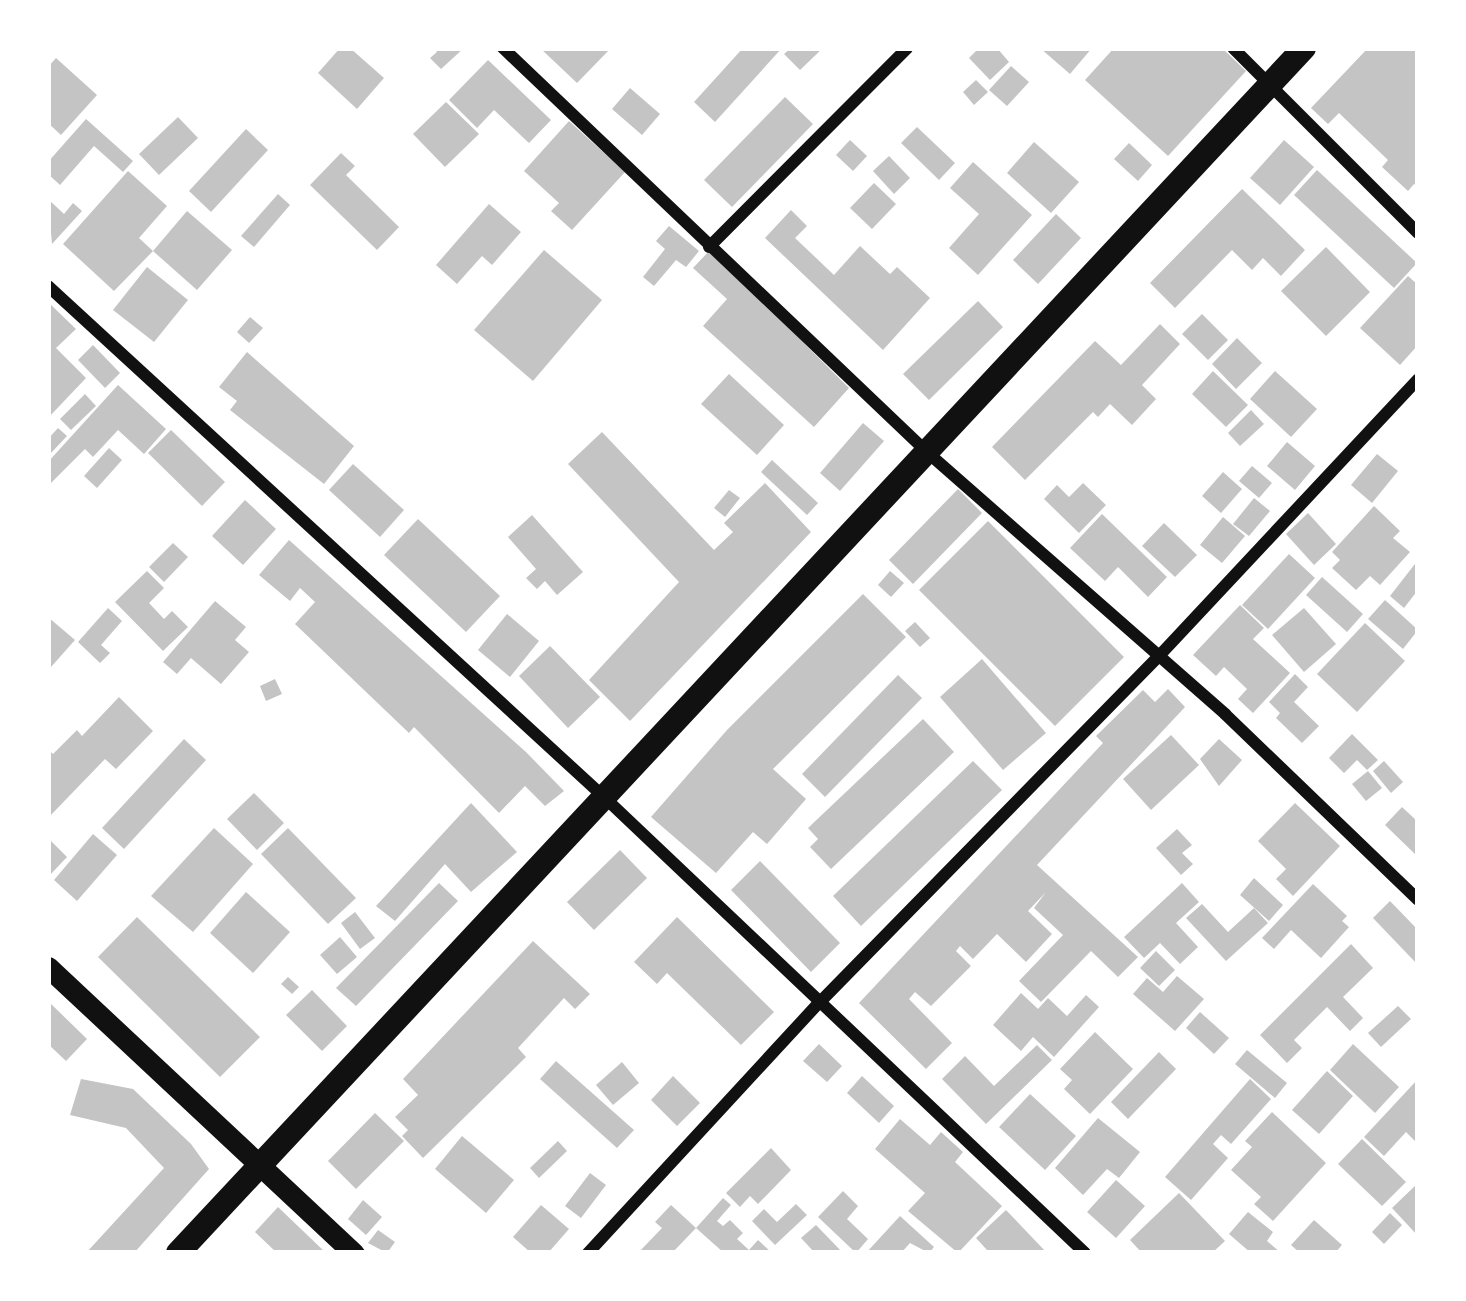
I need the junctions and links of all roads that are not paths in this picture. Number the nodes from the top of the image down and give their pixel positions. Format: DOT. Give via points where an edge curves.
graph roads {
  1 [pos="503,48"];
  2 [pos="907,48"];
  3 [pos="1233,48"];
  4 [pos="1304,48"];
  5 [pos="1271,83"];
  6 [pos="1418,233"];
  7 [pos="709,247"];
  8 [pos="48,286"];
  9 [pos="1418,379"];
  10 [pos="927,452"];
  11 [pos="1159,656"];
  12 [pos="604,797"];
  13 [pos="1418,899"];
  14 [pos="48,968"];
  15 [pos="820,1002"];
  16 [pos="260,1165"];
  17 [pos="178,1253"];
  18 [pos="354,1253"];
  19 [pos="588,1253"];
  20 [pos="1085,1253"];
  1 -- 7 [label="street"];
  2 -- 7 [label="street"];
  3 -- 5 [label="street"];
  4 -- 5 [label="main road"];
  5 -- 6 [label="street"];
  5 -- 10 [label="main road"];
  7 -- 10 [label="street"];
  8 -- 12 [label="street"];
  9 -- 11 [label="street"];
  10 -- 11 [label="street"];
  10 -- 12 [label="main road"];
  11 -- 13 [label="street"];
  11 -- 15 [label="street"];
  12 -- 15 [label="street"];
  12 -- 16 [label="main road"];
  14 -- 16 [label="street"];
  15 -- 19 [label="street"];
  15 -- 20 [label="street"];
  16 -- 17 [label="main road"];
  16 -- 18 [label="street"];
}
